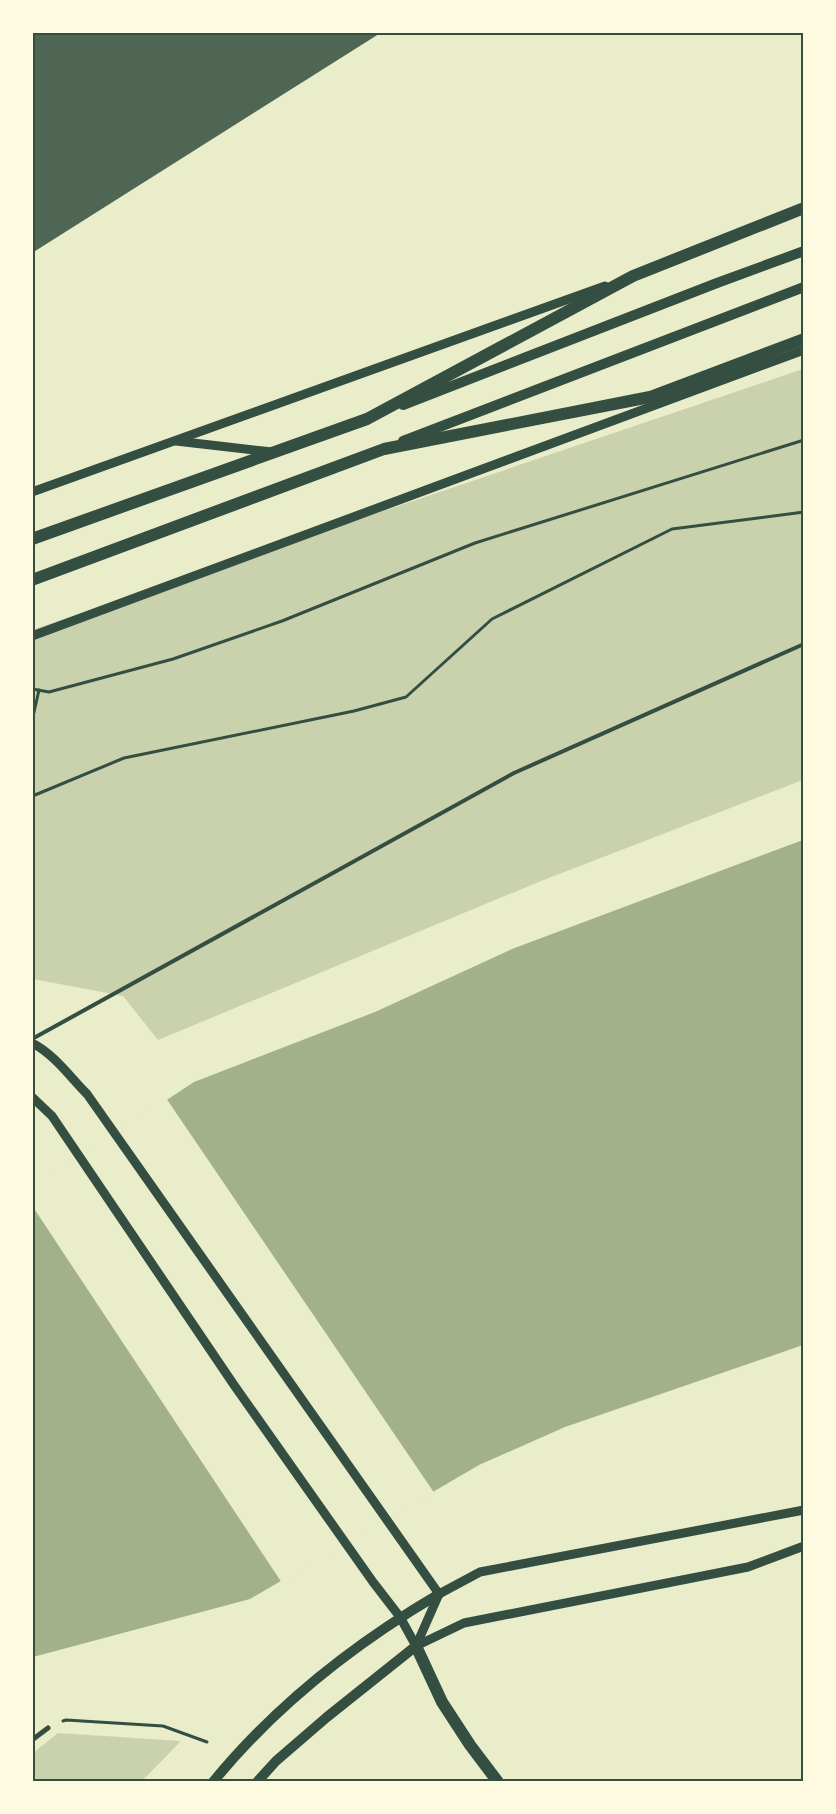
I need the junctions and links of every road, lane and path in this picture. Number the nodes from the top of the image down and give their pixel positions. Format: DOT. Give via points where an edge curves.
graph roads {
  1 [pos="804,208"];
  2 [pos="804,251"];
  3 [pos="633,276"];
  4 [pos="804,287"];
  5 [pos="804,339"];
  6 [pos="804,350"];
  7 [pos="367,419"];
  8 [pos="804,440"];
  9 [pos="174,441"];
  10 [pos="384,449"];
  11 [pos="275,452"];
  12 [pos="32,492"];
  13 [pos="804,512"];
  14 [pos="32,539"];
  15 [pos="32,580"];
  16 [pos="32,636"];
  17 [pos="804,644"];
  18 [pos="32,689"];
  19 [pos="39,690"];
  20 [pos="32,721"];
  21 [pos="32,791"];
  22 [pos="32,1041"];
  23 [pos="32,1097"];
  24 [pos="804,1510"];
  25 [pos="804,1546"];
  26 [pos="439,1594"];
  27 [pos="400,1617"];
  28 [pos="416,1646"];
  29 [pos="48,1728"];
  30 [pos="32,1740"];
  31 [pos="206,1742"];
  32 [pos="213,1782"];
  33 [pos="257,1782"];
  34 [pos="498,1782"];
  1 -- 3 [label="main road"];
  2 -- 7 [label="main road"];
  3 -- 7 [label="main road"];
  3 -- 9 [label="street"];
  4 -- 10 [label="main road"];
  5 -- 10 [label="main road" via="650,397"];
  6 -- 16 [label="street"];
  7 -- 11 [label="main road"];
  8 -- 19 [label="path" via="475,543 282,622 173,659 49,692"];
  9 -- 11 [label="street"];
  9 -- 12 [label="street"];
  10 -- 15 [label="main road"];
  11 -- 14 [label="main road"];
  13 -- 21 [label="path" via="672,529 492,619 406,696 354,711 124,758 35,795"];
  17 -- 22 [label="lane" via="514,773"];
  18 -- 19 [label="path"];
  19 -- 20 [label="path"];
  22 -- 26 [label="street" via="87,1094"];
  23 -- 27 [label="street" via="52,1116 234,1385"];
  24 -- 26 [label="street" via="480,1572"];
  25 -- 28 [label="street" via="748,1567 464,1623"];
  26 -- 27 [label="main road"];
  26 -- 28 [label="street"];
  27 -- 28 [label="street"];
  27 -- 32 [label="main road" via="318,1676 235,1755"];
  28 -- 33 [label="main road" via="327,1717"];
  28 -- 34 [label="main road" via="442,1702"];
  29 -- 30 [label="street"];
  29 -- 31 [label="path" via="66,1720 163,1726"];
}
